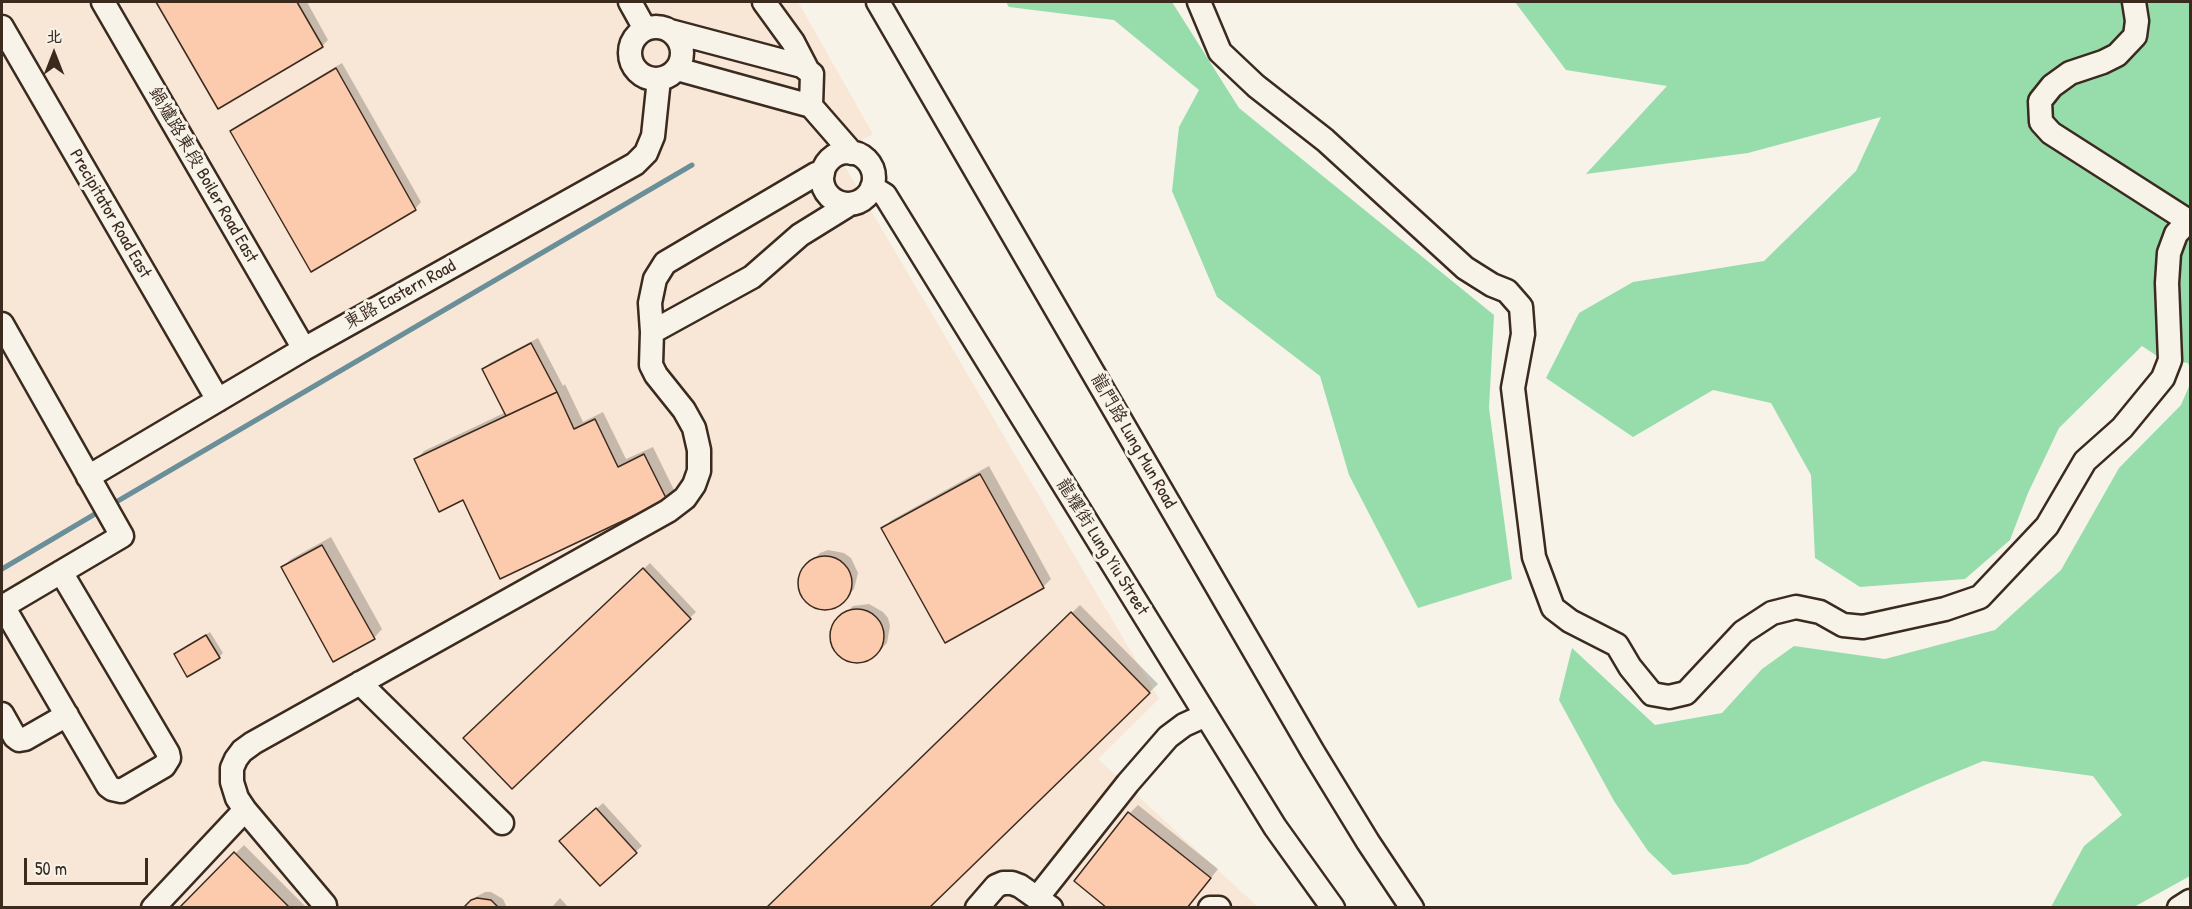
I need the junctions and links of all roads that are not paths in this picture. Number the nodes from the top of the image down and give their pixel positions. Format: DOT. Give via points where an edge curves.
graph roads {
  1 [pos="103,2"];
  2 [pos="630,2"];
  3 [pos="764,2"];
  4 [pos="878,2"];
  5 [pos="1199,2"];
  6 [pos="2134,2"];
  7 [pos="2,27"];
  8 [pos="645,29"];
  9 [pos="670,31"];
  10 [pos="807,69"];
  11 [pos="668,74"];
  12 [pos="811,106"];
  13 [pos="852,153"];
  14 [pos="823,173"];
  15 [pos="872,187"];
  16 [pos="850,204"];
  17 [pos="2189,221"];
  18 [pos="2,324"];
  19 [pos="652,332"];
  20 [pos="304,349"];
  21 [pos="218,400"];
  22 [pos="93,485"];
  23 [pos="61,572"];
  24 [pos="2,606"];
  25 [pos="360,683"];
  26 [pos="2,714"];
  27 [pos="67,715"];
  28 [pos="1206,716"];
  29 [pos="245,810"];
  30 [pos="502,823"];
  31 [pos="1392,879"];
  32 [pos="2190,901"];
  33 [pos="1044,903"];
  34 [pos="325,905"];
  35 [pos="153,908"];
  36 [pos="977,908"];
  37 [pos="1210,908"];
  38 [pos="1219,908"];
  39 [pos="1333,908"];
  40 [pos="1412,908"];
  41 [pos="1425,908"];
  42 [pos="2179,908"];
  1 -- 20 [label="street, 鍋爐路東段 Boiler Road East"];
  2 -- 8 [label="street"];
  3 -- 10 [label="street"];
  4 -- 31 [label="street, 龍門路 Lung Mun Road" via="1313,752"];
  5 -- 17 [label="street" via="1220,52 1325,140 1465,268 1507,291 1521,307 1523,334 1513,388 1534,557 1553,608 1617,645 1652,694 1670,698 1686,693 1743,632 1772,613 1796,607 1820,612 1843,625 1863,627 1946,609 1980,597 2046,526 2085,460 2122,428 2163,378 2170,360 2169,253 2176,234"];
  6 -- 17 [label="street" via="2138,21 2135,36 2117,55 2070,73 2052,86 2040,101 2041,122 2051,133"];
  7 -- 21 [label="street, Precipitator Road East"];
  8 -- 9 [label="street"];
  8 -- 11 [label="street" via="633,40 629,55 632,63 642,76"];
  9 -- 10 [label="street"];
  9 -- 11 [label="street" via="682,53"];
  10 -- 12 [label="street" via="812,74"];
  11 -- 12 [label="street"];
  11 -- 20 [label="street, 東路 Eastern Road" via="653,136 646,153 635,164"];
  12 -- 13 [label="street"];
  13 -- 14 [label="street" via="833,157"];
  13 -- 15 [label="street" via="871,166"];
  14 -- 16 [label="street" via="828,194"];
  14 -- 19 [label="street" via="665,263 655,279 650,303"];
  15 -- 16 [label="street" via="866,197"];
  15 -- 28 [label="street, 龍耀街 Lung Yiu Street" via="885,195"];
  16 -- 19 [label="street" via="800,235 752,277"];
  18 -- 22 [label="street"];
  19 -- 25 [label="street" via="651,365 684,410 694,428 699,450 699,471 685,498"];
  20 -- 21 [label="street, 東路 Eastern Road"];
  21 -- 22 [label="street, 東路 Eastern Road"];
  22 -- 23 [label="street" via="118,528"];
  23 -- 24 [label="street"];
  23 -- 27 [label="street" via="169,758 164,766 121,791 112,789"];
  24 -- 27 [label="street"];
  25 -- 29 [label="street" via="242,751 232,768 231,782"];
  25 -- 30 [label="street"];
  26 -- 27 [label="street" via="19,740"];
  28 -- 33 [label="street" via="1168,737 1128,783"];
  28 -- 39 [label="street, 龍耀街 Lung Yiu Street" via="1275,827"];
  29 -- 34 [label="street"];
  29 -- 35 [label="street"];
  31 -- 40 [label="street, 龍門路 Lung Mun Road"];
  31 -- 41 [label="street, 龍門路 Lung Mun Road"];
  32 -- 42 [label="street"];
  33 -- 36 [label="street" via="1012,883 1003,883"];
  37 -- 38 [label="street"];
}
